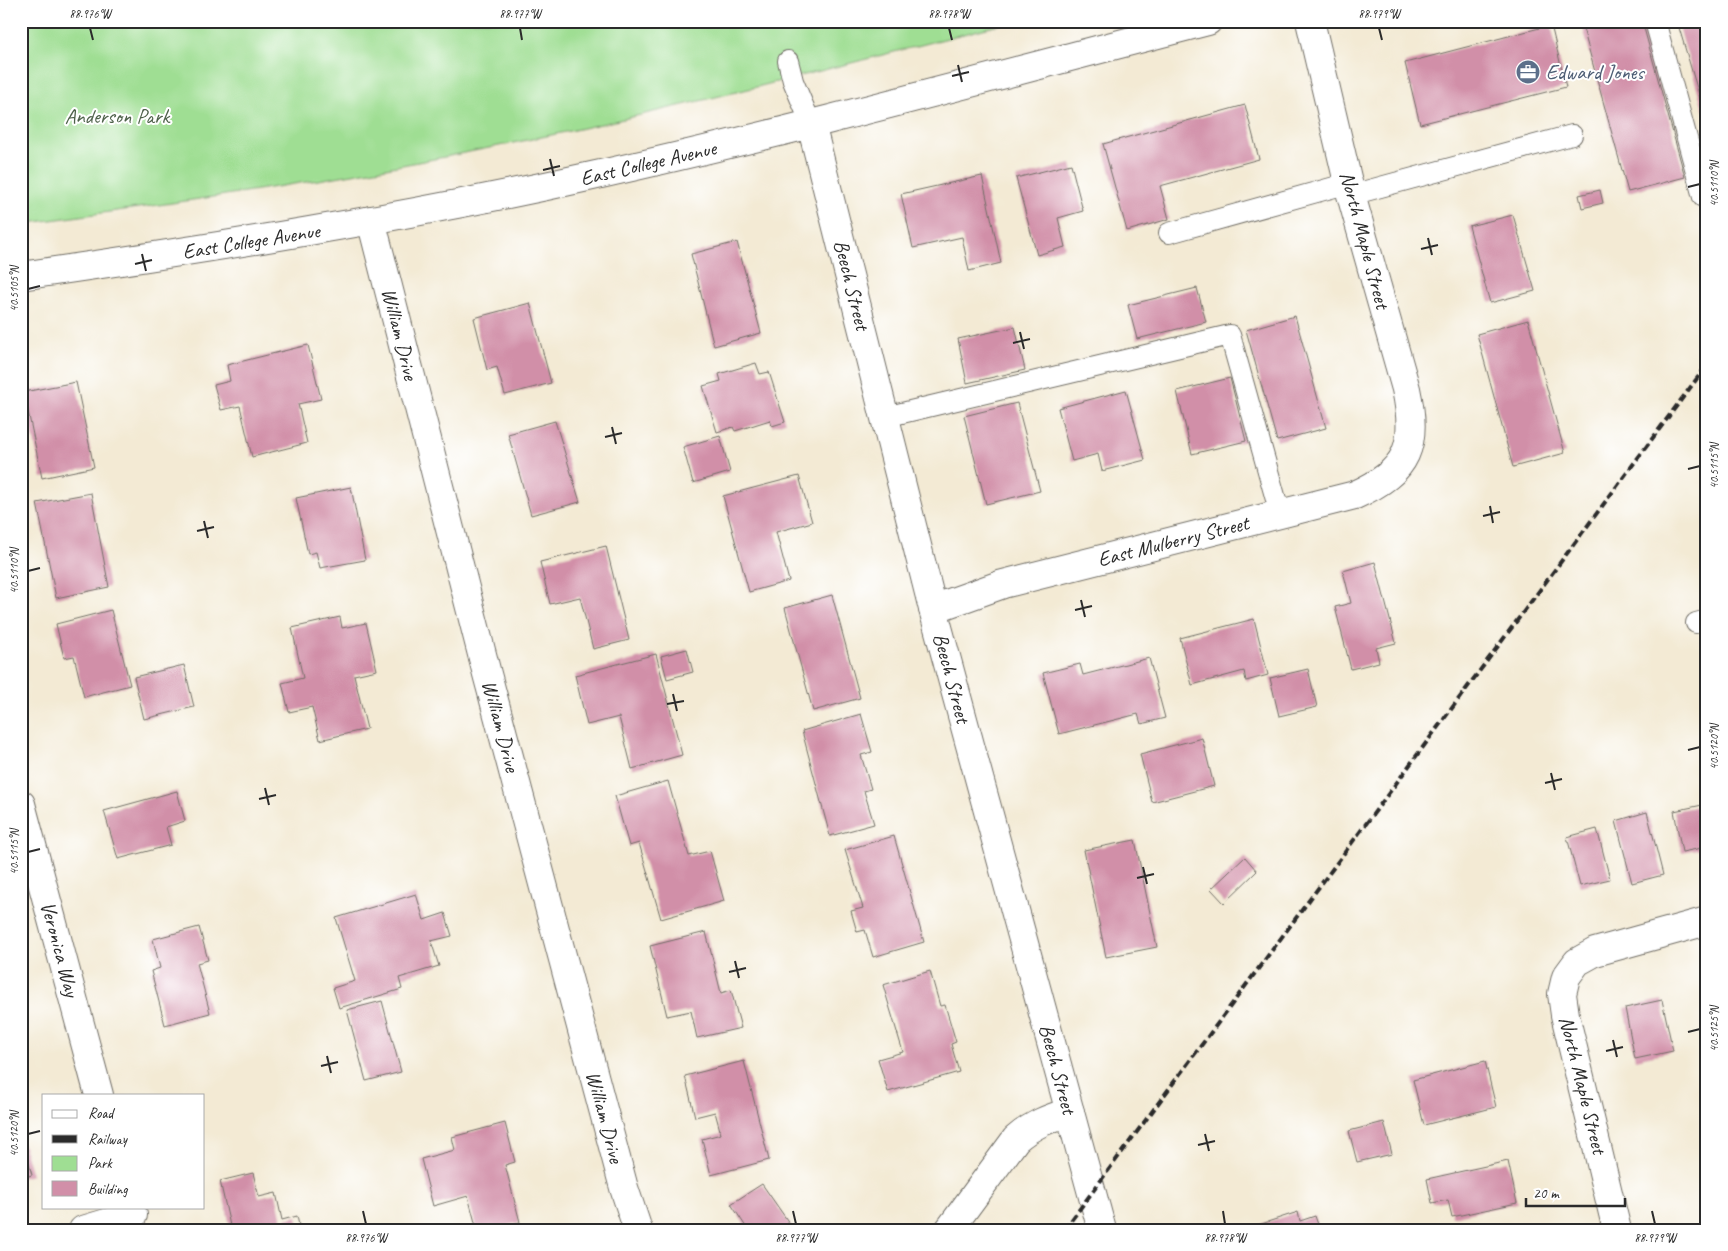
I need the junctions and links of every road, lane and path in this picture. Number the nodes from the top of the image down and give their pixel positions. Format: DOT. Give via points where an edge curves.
graph roads {
  1 [pos="1208,21"];
  2 [pos="1310,21"];
  3 [pos="1655,21"];
  4 [pos="788,61"];
  5 [pos="811,124"];
  6 [pos="1572,135"];
  7 [pos="1350,189"];
  8 [pos="1703,197"];
  9 [pos="371,220"];
  10 [pos="1169,233"];
  11 [pos="21,276"];
  12 [pos="885,417"];
  13 [pos="1403,458"];
  14 [pos="1280,514"];
  15 [pos="933,609"];
  16 [pos="21,804"];
  17 [pos="1707,922"];
  18 [pos="99,1094"];
  19 [pos="1070,1112"];
  20 [pos="134,1217"];
  21 [pos="83,1230"];
  22 [pos="638,1230"];
  23 [pos="950,1230"];
  24 [pos="1102,1230"];
  25 [pos="1617,1230"];
  1 -- 5 [label="street, East College Avenue"];
  2 -- 7 [label="street, North Maple Street"];
  3 -- 8 [label="lane"];
  4 -- 5 [label="lane"];
  5 -- 9 [label="street, East College Avenue" via="591,176"];
  5 -- 12 [label="street, Beech Street"];
  6 -- 7 [label="lane"];
  7 -- 10 [label="lane"];
  7 -- 13 [label="street, North Maple Street" via="1411,413 1407,453"];
  9 -- 11 [label="street, East College Avenue"];
  9 -- 22 [label="street, William Drive" via="487,674 624,1188"];
  12 -- 14 [label="lane" via="1230,335"];
  12 -- 15 [label="street, Beech Street"];
  13 -- 14 [label="street, East Mulberry Street" via="1394,472 1376,486 1355,495"];
  14 -- 15 [label="street, East Mulberry Street" via="1003,584"];
  15 -- 19 [label="street, Beech Street"];
  16 -- 18 [label="street, Veronica Way"];
  17 -- 25 [label="street, North Maple Street" via="1595,952 1577,962 1566,977 1562,994 1564,1015"];
  19 -- 23 [label="street" via="1030,1128 1016,1139"];
  19 -- 24 [label="street, Beech Street"];
  20 -- 21 [label="street"];
}
